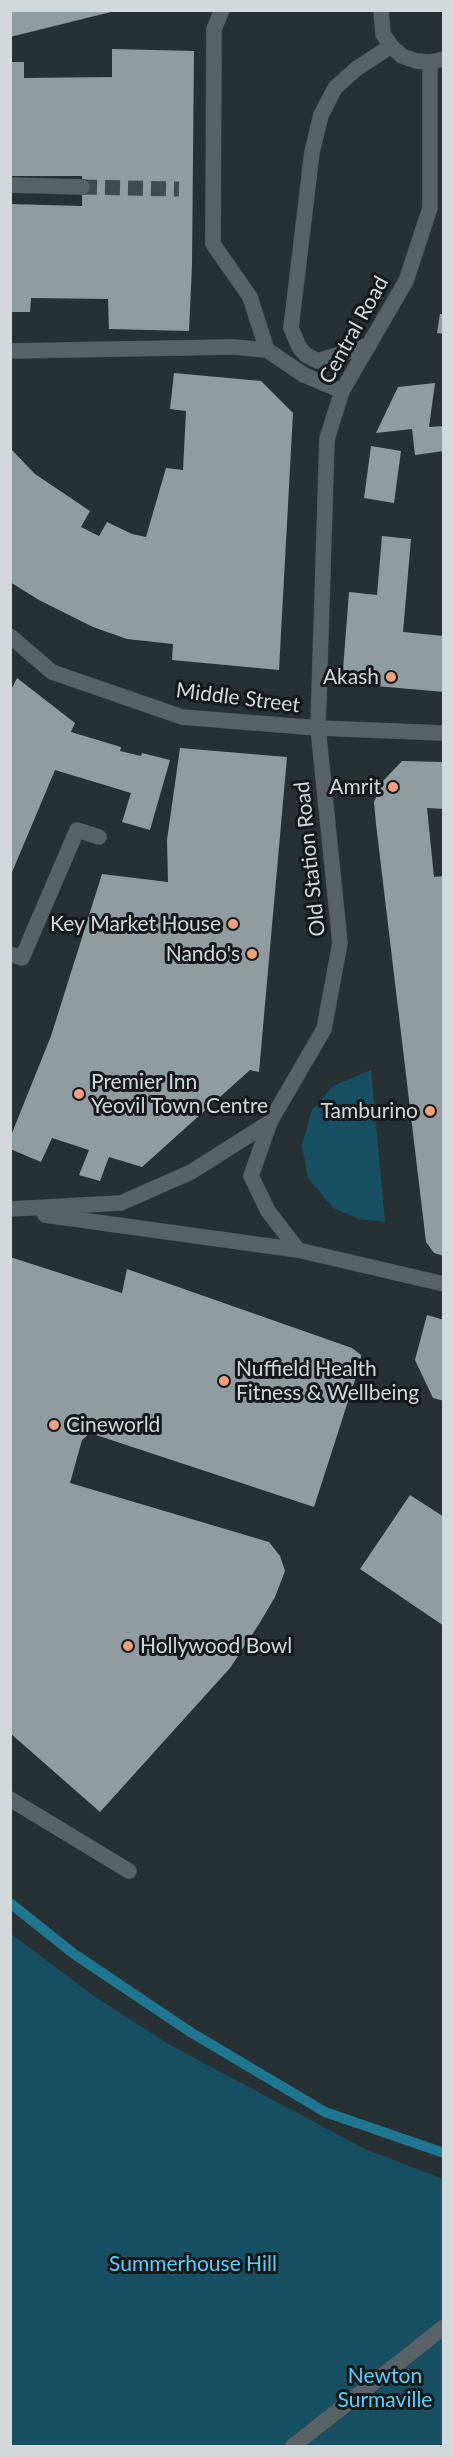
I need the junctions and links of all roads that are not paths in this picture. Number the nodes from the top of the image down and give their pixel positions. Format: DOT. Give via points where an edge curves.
graph roads {
  1 [pos="222,10"];
  2 [pos="381,10"];
  3 [pos="391,46"];
  4 [pos="437,61"];
  5 [pos="10,185"];
  6 [pos="82,187"];
  7 [pos="437,210"];
  8 [pos="369,345"];
  9 [pos="267,350"];
  10 [pos="10,351"];
  11 [pos="342,391"];
  12 [pos="10,636"];
  13 [pos="318,728"];
  14 [pos="444,733"];
  15 [pos="99,837"];
  16 [pos="10,954"];
  17 [pos="270,1122"];
  18 [pos="13,1210"];
  19 [pos="298,1251"];
  20 [pos="444,1284"];
  21 [pos="10,1799"];
  22 [pos="129,1871"];
  23 [pos="444,2327"];
  24 [pos="293,2446"];
  1 -- 9 [label="street" via="214,29 213,243 250,297"];
  2 -- 3 [label="street" via="383,34"];
  3 -- 4 [label="street" via="416,61"];
  3 -- 8 [label="street" via="335,88 321,115 312,152 291,328 299,347 318,361"];
  4 -- 7 [label="street, Central Road"];
  5 -- 6 [label="street"];
  7 -- 8 [label="street, Central Road" via="406,281"];
  8 -- 11 [label="street, Central Road"];
  9 -- 10 [label="street"];
  9 -- 11 [label="street" via="304,375"];
  11 -- 13 [label="street, Central Road" via="327,439"];
  12 -- 13 [label="street, Middle Street" via="52,672 182,717"];
  13 -- 14 [label="street, Middle Street"];
  13 -- 17 [label="street, Old Station Road" via="340,943 324,1029"];
  15 -- 16 [label="street" via="77,830 22,958"];
  17 -- 18 [label="street, Old Station Road" via="191,1172 121,1203"];
  17 -- 19 [label="street" via="251,1176 268,1211"];
  18 -- 19 [label="street"];
  19 -- 20 [label="street"];
  21 -- 22 [label="street"];
  23 -- 24 [label="street"];
}
